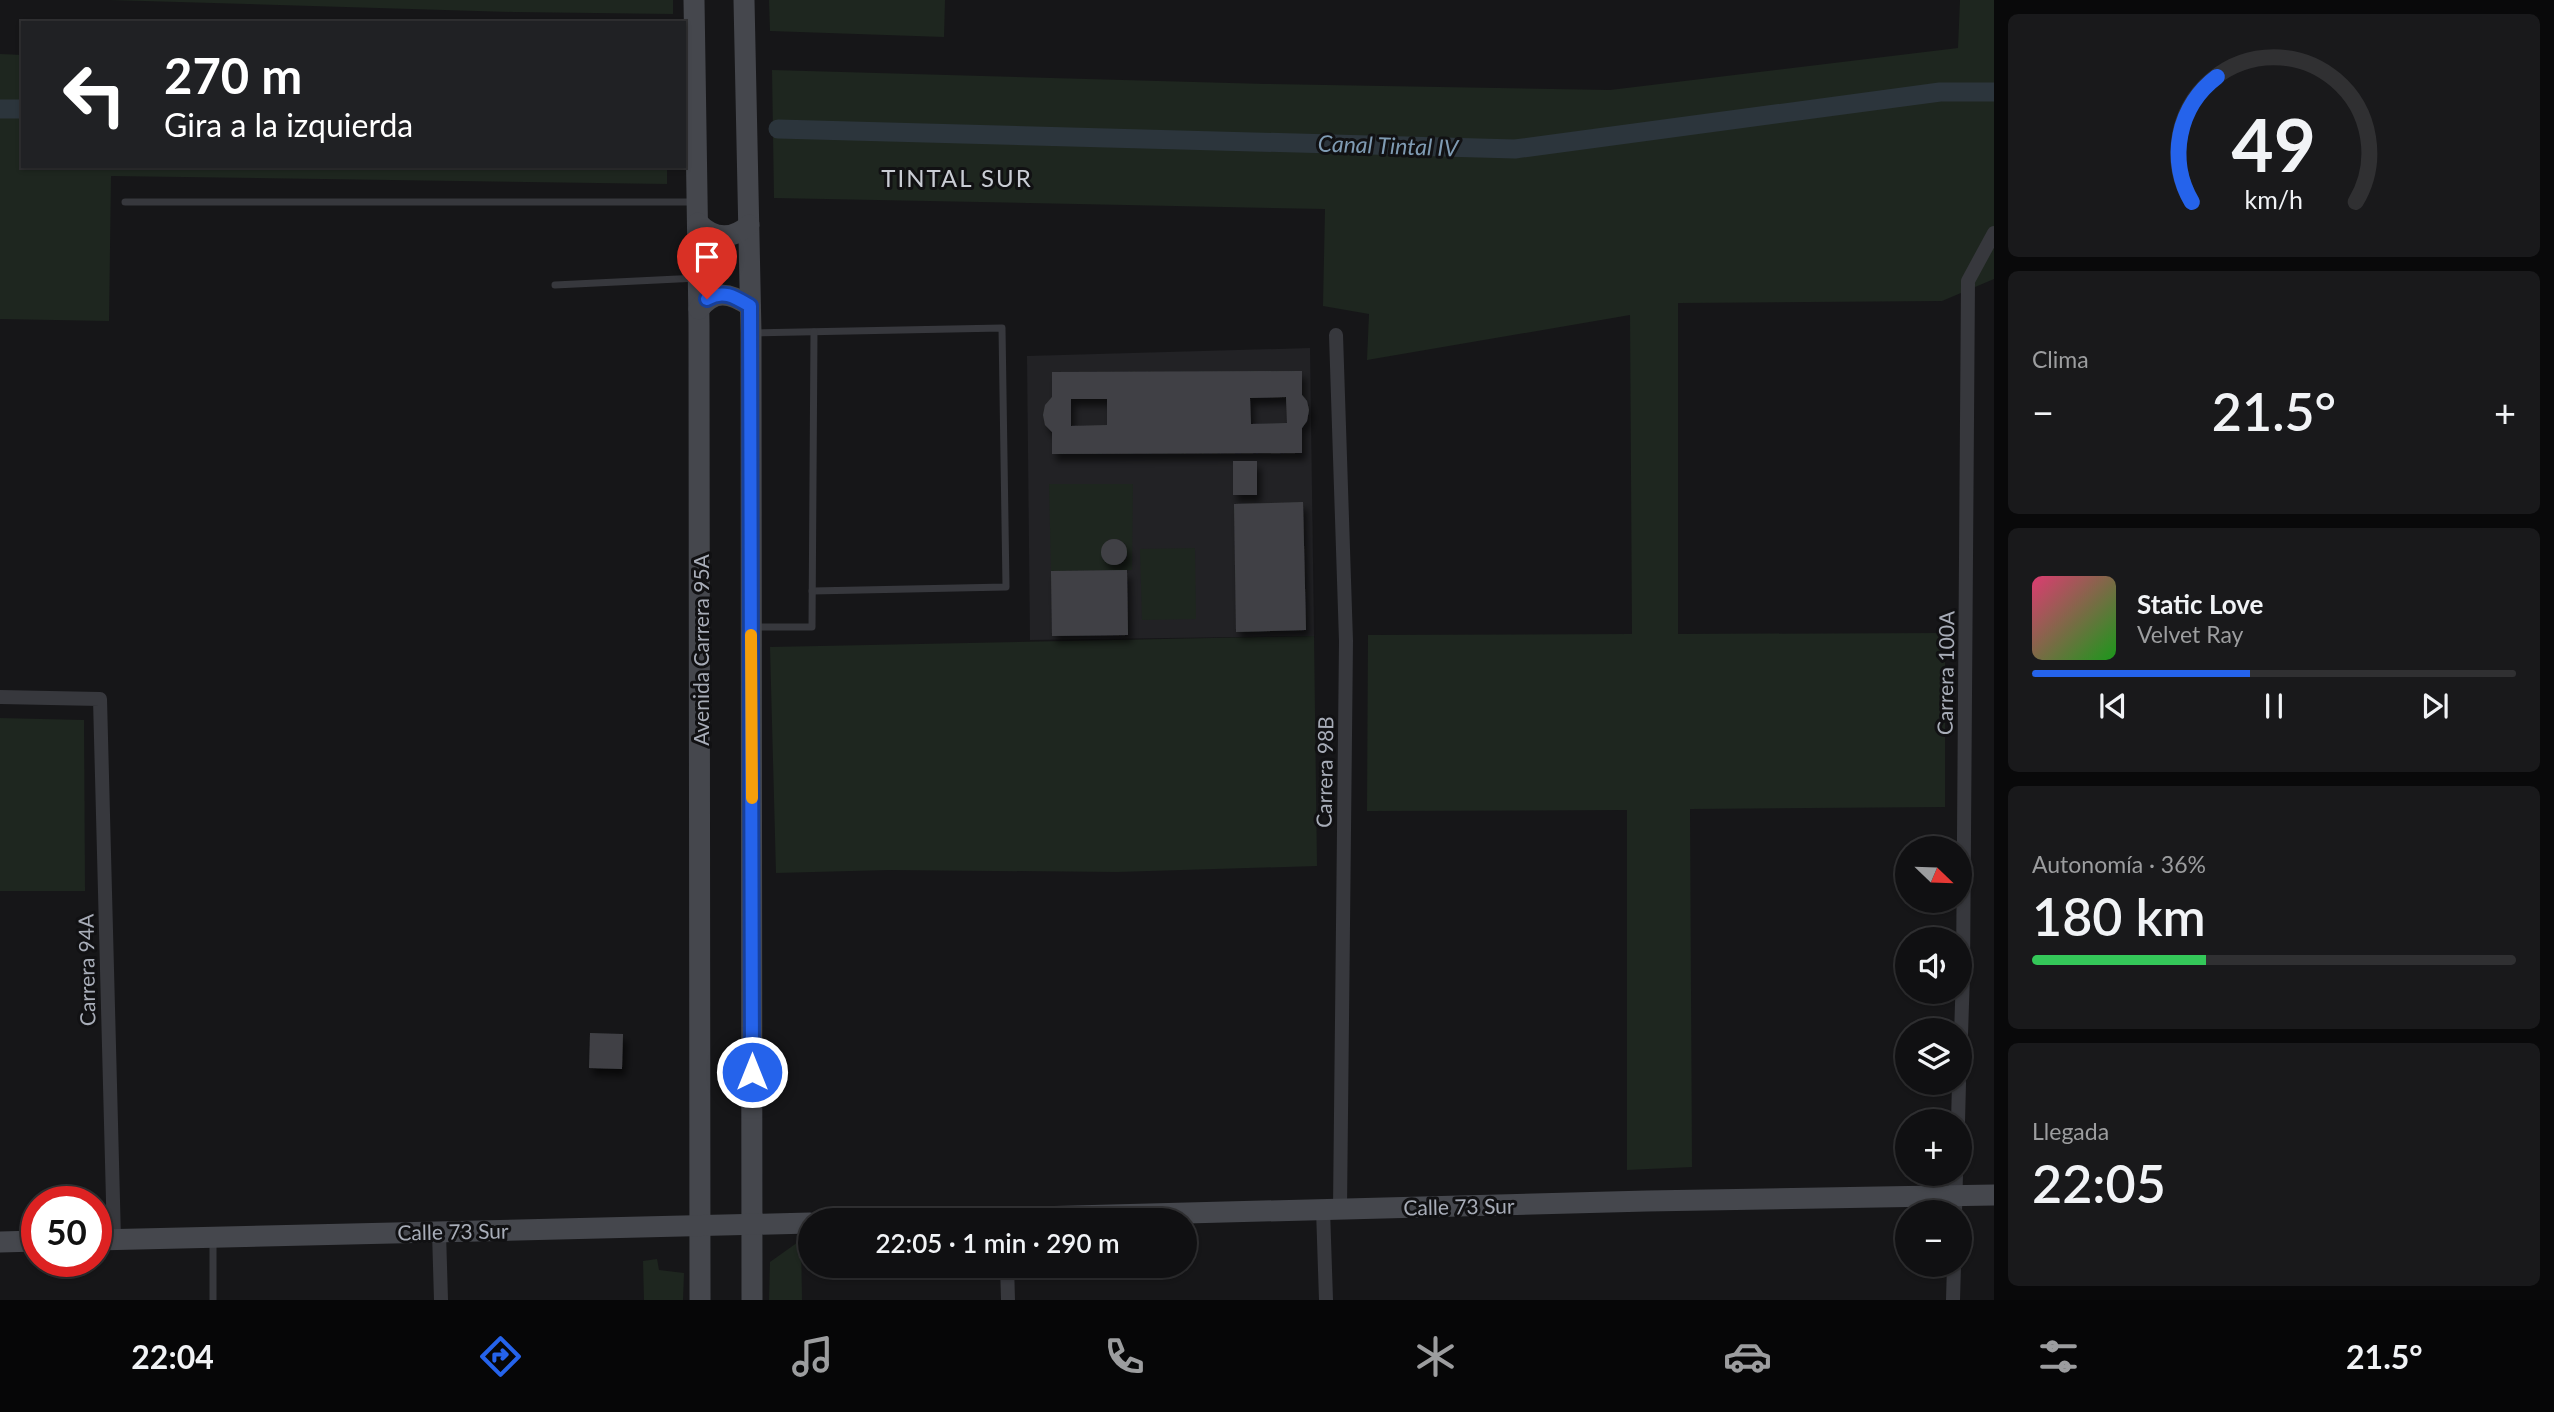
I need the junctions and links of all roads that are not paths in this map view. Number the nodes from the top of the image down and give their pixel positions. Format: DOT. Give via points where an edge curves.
graph roads {
  1 [pos="694,0"];
  2 [pos="744,0"];
  3 [pos="125,202"];
  4 [pos="698,212"];
  5 [pos="749,225"];
  6 [pos="1994,233"];
  7 [pos="698,278"];
  8 [pos="555,285"];
  9 [pos="750,306"];
  10 [pos="699,309"];
  11 [pos="814,332"];
  12 [pos="751,333"];
  13 [pos="1336,335"];
  14 [pos="813,591"];
  15 [pos="751,627"];
  16 [pos="0,696"];
  17 [pos="1962,1018"];
  18 [pos="105,1186"];
  19 [pos="1955,1194"];
  20 [pos="1994,1195"];
  21 [pos="1332,1209"];
  22 [pos="1197,1213"];
  23 [pos="798,1223"];
  24 [pos="753,1224"];
  25 [pos="701,1226"];
  26 [pos="439,1232"];
  27 [pos="213,1237"];
  28 [pos="112,1240"];
  29 [pos="21,1241"];
  30 [pos="0,1242"];
  31 [pos="1954,1277"];
  32 [pos="1007,1278"];
  33 [pos="213,1300"];
  34 [pos="441,1300"];
  35 [pos="700,1300"];
  36 [pos="752,1300"];
  37 [pos="1008,1300"];
  38 [pos="1325,1300"];
  39 [pos="1953,1300"];
  1 -- 4 [label="main road, Avenida Carrera 95A"];
  2 -- 5 [label="main road"];
  3 -- 4 [label="lane"];
  4 -- 5 [label="main road" via="706,231 727,237"];
  4 -- 7 [label="main road, Avenida Carrera 95A"];
  5 -- 9 [label="main road"];
  6 -- 17 [label="street, Carrera 100A" via="1968,281"];
  7 -- 8 [label="lane"];
  7 -- 10 [label="main road, Avenida Carrera 95A"];
  9 -- 10 [label="main road" via="720,294"];
  9 -- 12 [label="main road"];
  10 -- 25 [label="main road, Avenida Carrera 95A"];
  11 -- 12 [label="lane"];
  11 -- 14 [label="lane"];
  11 -- 14 [label="lane" via="1002,328 1006,587"];
  12 -- 15 [label="main road"];
  13 -- 21 [label="street, Carrera 98B" via="1346,641"];
  14 -- 15 [label="lane" via="812,627"];
  15 -- 24 [label="main road"];
  16 -- 18 [label="street, Carrera 94A" via="100,699"];
  19 -- 20 [label="main road, Calle 73 Sur"];
  19 -- 21 [label="main road, Calle 73 Sur"];
  21 -- 22 [label="main road, Calle 73 Sur"];
  21 -- 38 [label="street, Carrera 98B"];
  23 -- 24 [label="main road, Calle 73 Sur"];
  24 -- 25 [label="main road, Calle 73 Sur"];
  24 -- 36 [label="main road"];
  25 -- 26 [label="main road, Calle 73 Sur"];
  25 -- 35 [label="main road, Avenida Carrera 95A"];
  26 -- 27 [label="main road, Calle 73 Sur"];
  26 -- 34 [label="street"];
  27 -- 28 [label="main road, Calle 73 Sur"];
  27 -- 33 [label="lane"];
  29 -- 30 [label="main road"];
  31 -- 39 [label="street"];
  32 -- 37 [label="street"];
}
